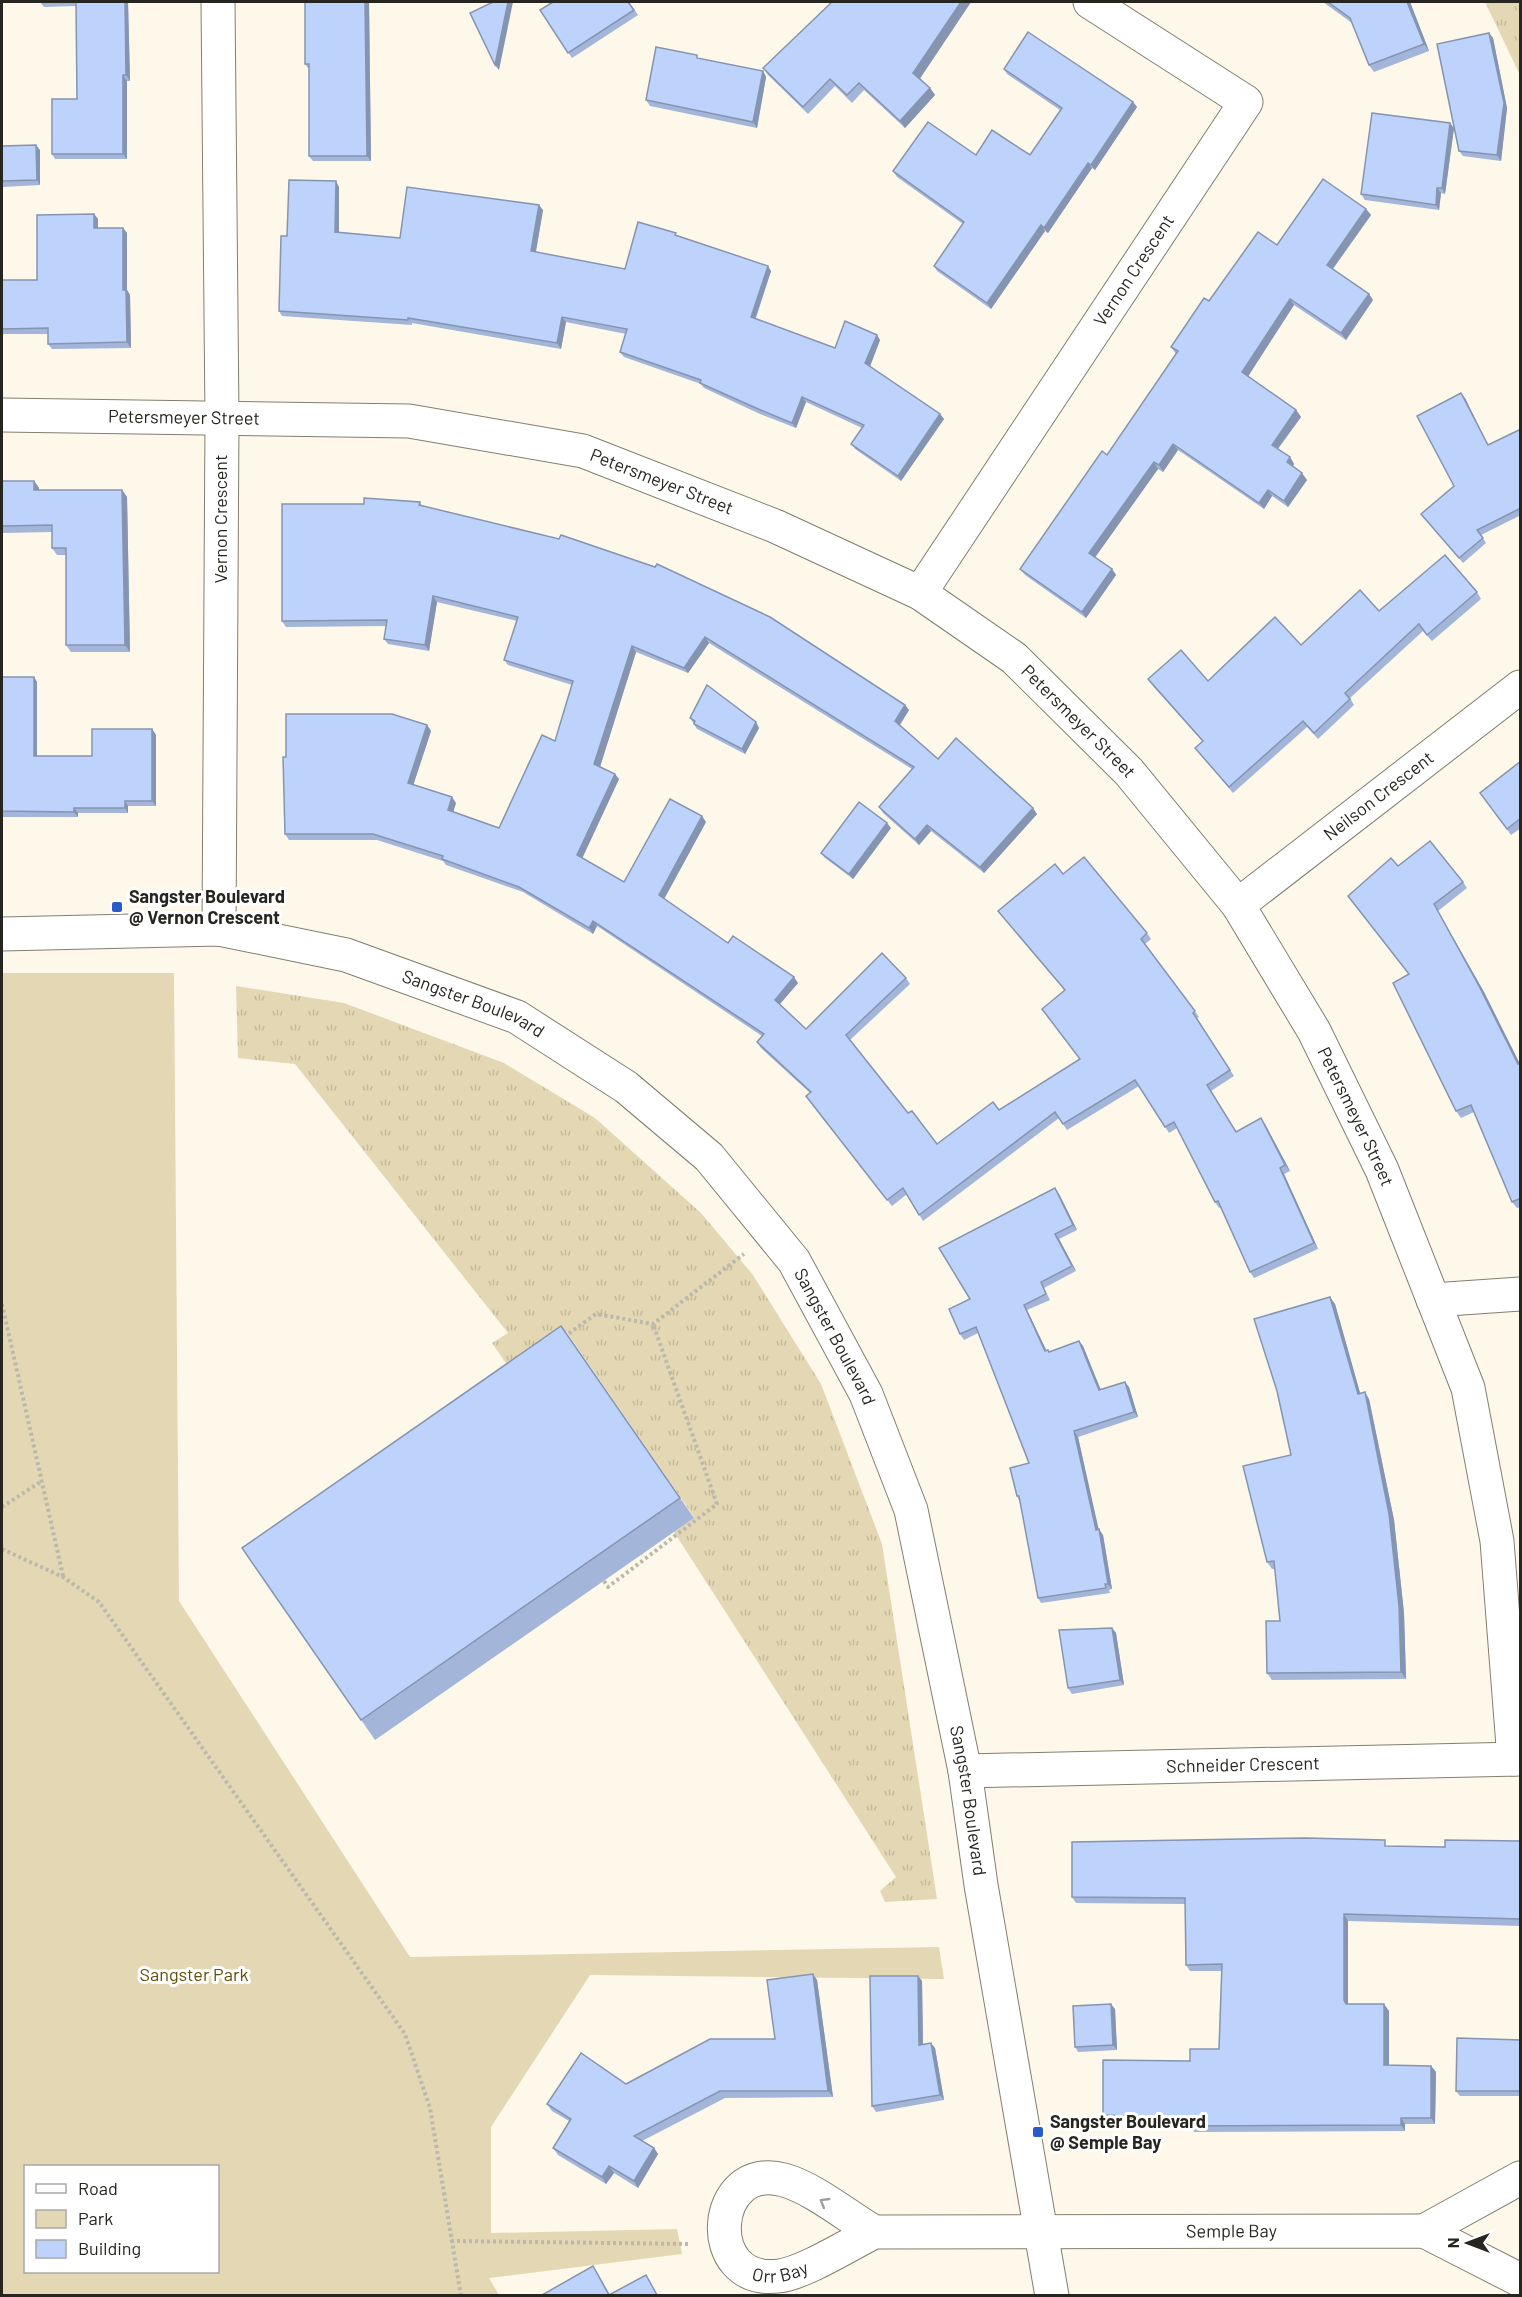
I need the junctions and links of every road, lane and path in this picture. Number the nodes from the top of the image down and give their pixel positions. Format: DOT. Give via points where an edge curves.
graph roads {
  1 [pos="218,2"];
  2 [pos="1090,2"];
  3 [pos="2,415"];
  4 [pos="222,418"];
  5 [pos="920,593"];
  6 [pos="1521,687"];
  7 [pos="1238,905"];
  8 [pos="219,929"];
  9 [pos="2,934"];
  10 [pos="771,1233"];
  11 [pos="1521,1294"];
  12 [pos="1433,1300"];
  13 [pos="2,1304"];
  14 [pos="653,1324"];
  15 [pos="557,1341"];
  16 [pos="42,1481"];
  17 [pos="2,1507"];
  18 [pos="2,1549"];
  19 [pos="63,1577"];
  20 [pos="604,1581"];
  21 [pos="1517,1759"];
  22 [pos="965,1771"];
  23 [pos="1521,2178"];
  24 [pos="1041,2230"];
  25 [pos="1424,2231"];
  26 [pos="874,2232"];
  27 [pos="452,2241"];
  28 [pos="725,2243"];
  29 [pos="1521,2280"];
  30 [pos="461,2295"];
  31 [pos="1052,2295"];
  1 -- 4 [label="street, Vernon Crescent"];
  2 -- 5 [label="street, Vernon Crescent" via="1246,102"];
  3 -- 4 [label="street, Petersmeyer Street"];
  4 -- 5 [label="street, Petersmeyer Street" via="409,421 583,451 775,525"];
  4 -- 8 [label="street, Vernon Crescent"];
  5 -- 7 [label="street, Petersmeyer Street" via="1014,658 1129,772"];
  6 -- 7 [label="street, Neilson Crescent"];
  7 -- 12 [label="street, Petersmeyer Street" via="1314,1030 1382,1170"];
  8 -- 9 [label="street, Sangster Boulevard"];
  8 -- 10 [label="street, Sangster Boulevard" via="346,955 517,1017 626,1087 709,1157"];
  10 -- 14 [label="path"];
  10 -- 22 [label="street, Sangster Boulevard" via="794,1261 866,1394 911,1510"];
  11 -- 12 [label="street"];
  12 -- 21 [label="street, Petersmeyer Street" via="1468,1388 1497,1541"];
  13 -- 16 [label="path"];
  14 -- 15 [label="path" via="596,1314"];
  14 -- 20 [label="path" via="717,1504 608,1587"];
  16 -- 17 [label="path"];
  16 -- 19 [label="path"];
  18 -- 19 [label="path"];
  19 -- 27 [label="path" via="99,1602 405,2034 430,2108"];
  21 -- 22 [label="street, Schneider Crescent"];
  22 -- 24 [label="street, Sangster Boulevard" via="981,1886"];
  23 -- 25 [label="street, Semple Bay"];
  24 -- 25 [label="street, Semple Bay"];
  24 -- 26 [label="street, Orr Bay"];
  24 -- 31 [label="street, Sangster Boulevard"];
  25 -- 29 [label="street, Semple Bay"];
  26 -- 28 [label="street, Orr Bay" via="780,2276 762,2276 746,2270"];
  26 -- 28 [label="street, one-way" via="797,2185 764,2178 734,2195 724,2218"];
  27 -- 28 [label="path"];
  27 -- 30 [label="path"];
}
